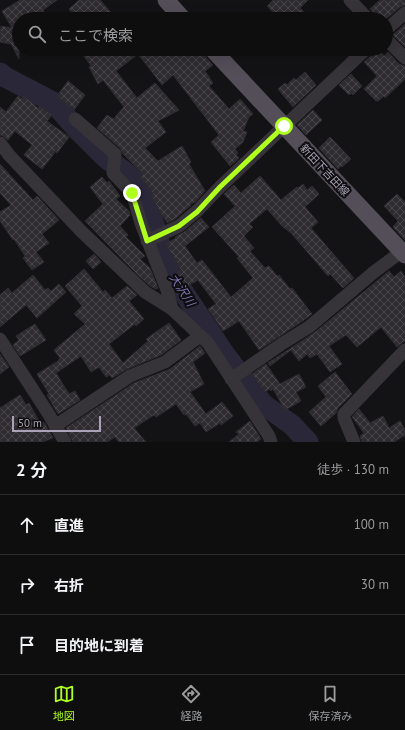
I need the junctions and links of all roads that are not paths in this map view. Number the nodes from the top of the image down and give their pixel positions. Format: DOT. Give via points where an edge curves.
graph roads {
  1 [pos="166,0"];
  2 [pos="350,0"];
  3 [pos="177,12"];
  4 [pos="361,12"];
  5 [pos="405,13"];
  6 [pos="393,24"];
  7 [pos="393,46"];
  8 [pos="219,56"];
  9 [pos="359,56"];
  10 [pos="405,58"];
  11 [pos="75,119"];
  12 [pos="284,126"];
  13 [pos="0,143"];
  14 [pos="5,158"];
  15 [pos="147,241"];
  16 [pos="404,252"];
  17 [pos="172,309"];
  18 [pos="200,336"];
  19 [pos="0,339"];
  20 [pos="405,350"];
  21 [pos="231,379"];
  22 [pos="56,426"];
  23 [pos="65,442"];
  24 [pos="271,442"];
  25 [pos="354,442"];
  1 -- 3 [label="main road"];
  2 -- 4 [label="street"];
  5 -- 6 [label="street"];
  7 -- 10 [label="street"];
  8 -- 12 [label="main road, 新田下吉田線"];
  9 -- 12 [label="street"];
  11 -- 15 [label="street" via="115,154 113,173 132,193"];
  12 -- 15 [label="street" via="197,212 179,226"];
  12 -- 16 [label="main road, 新田下吉田線"];
  13 -- 14 [label="street"];
  14 -- 17 [label="street" via="145,292"];
  15 -- 17 [label="street"];
  16 -- 21 [label="street" via="374,272 309,327"];
  17 -- 18 [label="street"];
  18 -- 21 [label="street" via="208,343"];
  18 -- 22 [label="street" via="165,362 130,376"];
  19 -- 22 [label="street"];
  20 -- 25 [label="street" via="344,414"];
  21 -- 24 [label="street"];
  22 -- 23 [label="street"];
}
